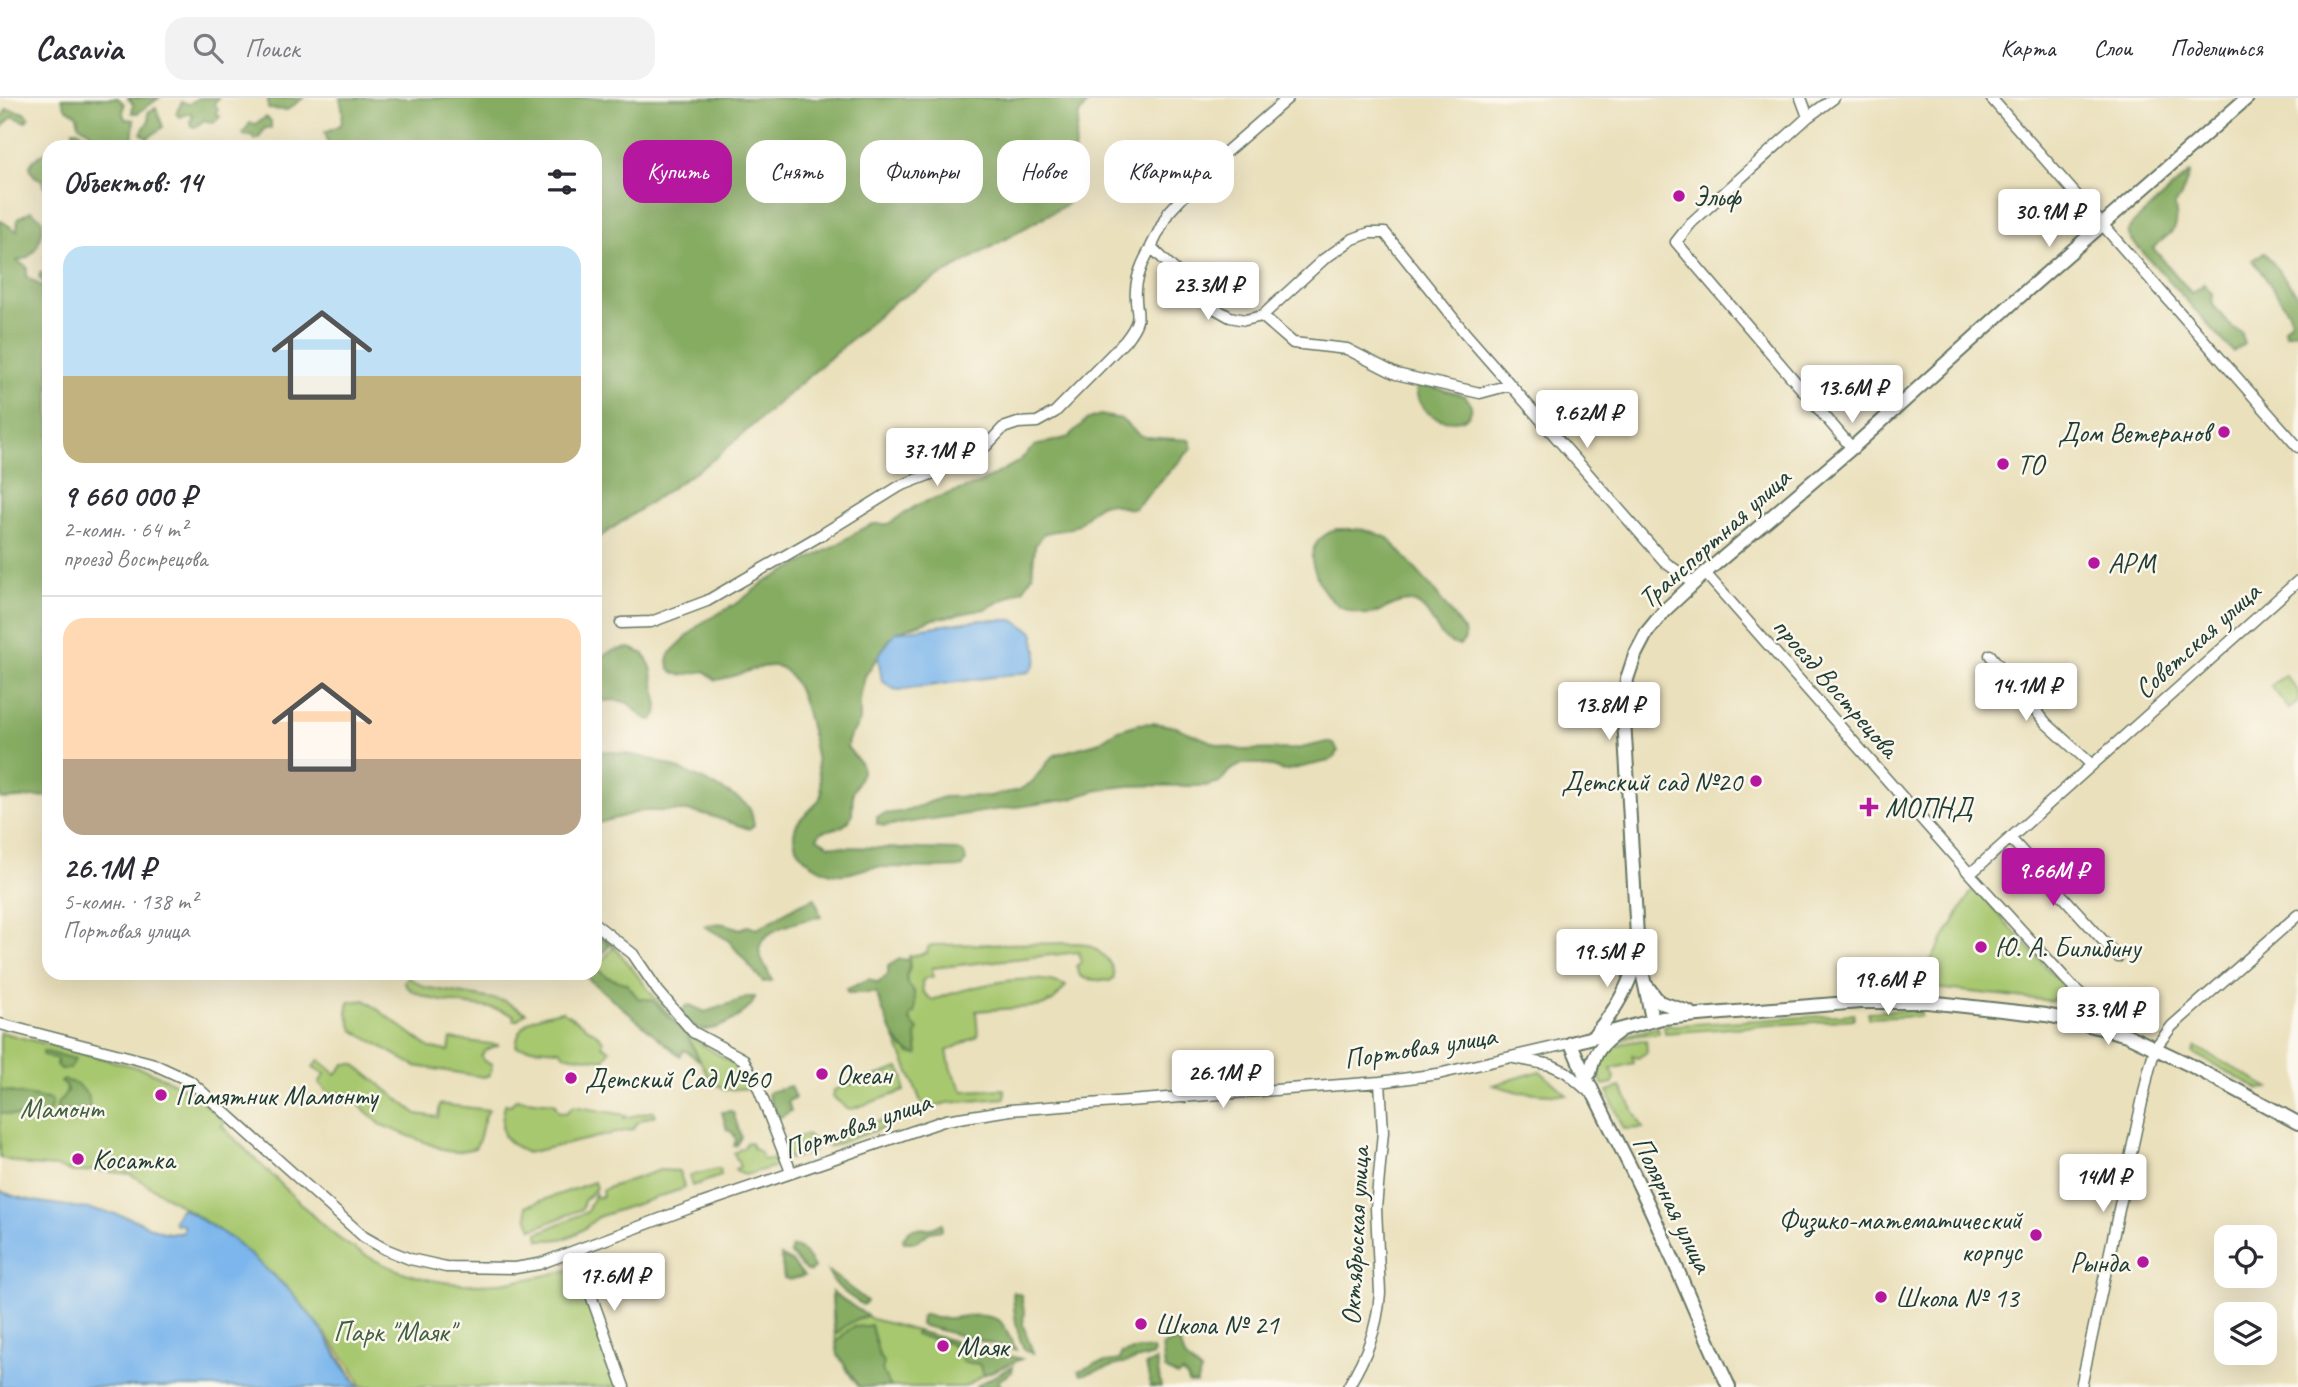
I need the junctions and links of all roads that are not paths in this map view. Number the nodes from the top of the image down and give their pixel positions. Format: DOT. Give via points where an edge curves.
graph roads {
  1 [pos="1288,98"];
  2 [pos="1801,98"];
  3 [pos="1834,98"];
  4 [pos="1991,98"];
  5 [pos="2247,98"];
  6 [pos="1808,117"];
  7 [pos="2103,225"];
  8 [pos="1151,247"];
  9 [pos="1262,316"];
  10 [pos="1510,385"];
  11 [pos="2298,447"];
  12 [pos="1852,448"];
  13 [pos="1705,573"];
  14 [pos="2298,581"];
  15 [pos="1694,583"];
  16 [pos="621,623"];
  17 [pos="1990,655"];
  18 [pos="2091,764"];
  19 [pos="2010,838"];
  20 [pos="1970,874"];
  21 [pos="2298,915"];
  22 [pos="602,930"];
  23 [pos="1638,952"];
  24 [pos="2118,957"];
  25 [pos="1644,979"];
  26 [pos="2073,987"];
  27 [pos="1707,1014"];
  28 [pos="1652,1020"];
  29 [pos="2070,1020"];
  30 [pos="0,1024"];
  31 [pos="1627,1026"];
  32 [pos="1594,1035"];
  33 [pos="2127,1035"];
  34 [pos="1571,1042"];
  35 [pos="2155,1048"];
  36 [pos="1510,1057"];
  37 [pos="1590,1073"];
  38 [pos="1380,1082"];
  39 [pos="1593,1096"];
  40 [pos="2298,1123"];
  41 [pos="792,1172"];
  42 [pos="575,1251"];
  43 [pos="624,1387"];
  44 [pos="1348,1387"];
  45 [pos="1728,1387"];
  46 [pos="2081,1387"];
  1 -- 8 [label="street" via="1219,158 1168,212"];
  2 -- 6 [label="street"];
  3 -- 6 [label="street"];
  4 -- 7 [label="street"];
  5 -- 7 [label="main road, Транспортная улица"];
  6 -- 12 [label="street" via="1676,242"];
  7 -- 11 [label="street"];
  7 -- 12 [label="main road, Транспортная улица"];
  8 -- 9 [label="street" via="1214,308 1245,320"];
  8 -- 16 [label="street" via="1136,287 1139,313 1135,328 1055,412 1037,422 1003,428 967,460 900,486 707,601 651,622"];
  9 -- 10 [label="street" via="1293,343 1347,349 1396,374 1480,393"];
  9 -- 10 [label="street" via="1353,239 1385,233"];
  10 -- 15 [label="street" via="1666,564"];
  12 -- 13 [label="main road, Транспортная улица"];
  13 -- 15 [label="main road, Транспортная улица"];
  13 -- 20 [label="street, проезд Вострецова"];
  14 -- 18 [label="street, Советская улица"];
  15 -- 23 [label="main road, Транспортная улица" via="1647,632 1630,667 1625,691"];
  17 -- 18 [label="street" via="2046,723"];
  18 -- 19 [label="street, Советская улица"];
  19 -- 20 [label="street, Советская улица"];
  19 -- 24 [label="street"];
  20 -- 26 [label="street, проезд Вострецова"];
  21 -- 35 [label="street" via="2172,1026"];
  22 -- 41 [label="street" via="633,954 693,1032 743,1059"];
  23 -- 25 [label="main road, Транспортная улица"];
  23 -- 32 [label="main road, Транспортная улица" via="1622,997"];
  25 -- 27 [label="main road" via="1659,1002"];
  25 -- 28 [label="main road, Транспортная улица"];
  26 -- 29 [label="street" via="2076,1002"];
  26 -- 33 [label="street, проезд Вострецова"];
  27 -- 28 [label="main road, Портовая улица"];
  27 -- 29 [label="main road, Портовая улица" via="1888,1000"];
  28 -- 31 [label="main road, Портовая улица"];
  29 -- 33 [label="main road, Портовая улица"];
  30 -- 42 [label="street, Портовая улица" via="151,1063 190,1081 364,1237 410,1259 446,1267 515,1268"];
  31 -- 32 [label="main road, Портовая улица"];
  31 -- 37 [label="main road" via="1598,1047"];
  32 -- 34 [label="main road, Портовая улица"];
  32 -- 37 [label="main road"];
  33 -- 35 [label="main road, Портовая улица"];
  34 -- 36 [label="street, Портовая улица"];
  34 -- 39 [label="main road, Полярная улица"];
  35 -- 40 [label="main road, Портовая улица"];
  35 -- 46 [label="street"];
  36 -- 38 [label="street, Портовая улица"];
  36 -- 39 [label="street" via="1566,1072"];
  37 -- 39 [label="main road"];
  38 -- 41 [label="street, Портовая улица" via="995,1112 928,1125"];
  38 -- 44 [label="street, Октябрьская улица" via="1379,1307 1371,1345"];
  39 -- 45 [label="main road, Полярная улица" via="1666,1243"];
  41 -- 42 [label="street, Портовая улица"];
  42 -- 43 [label="street"];
}
